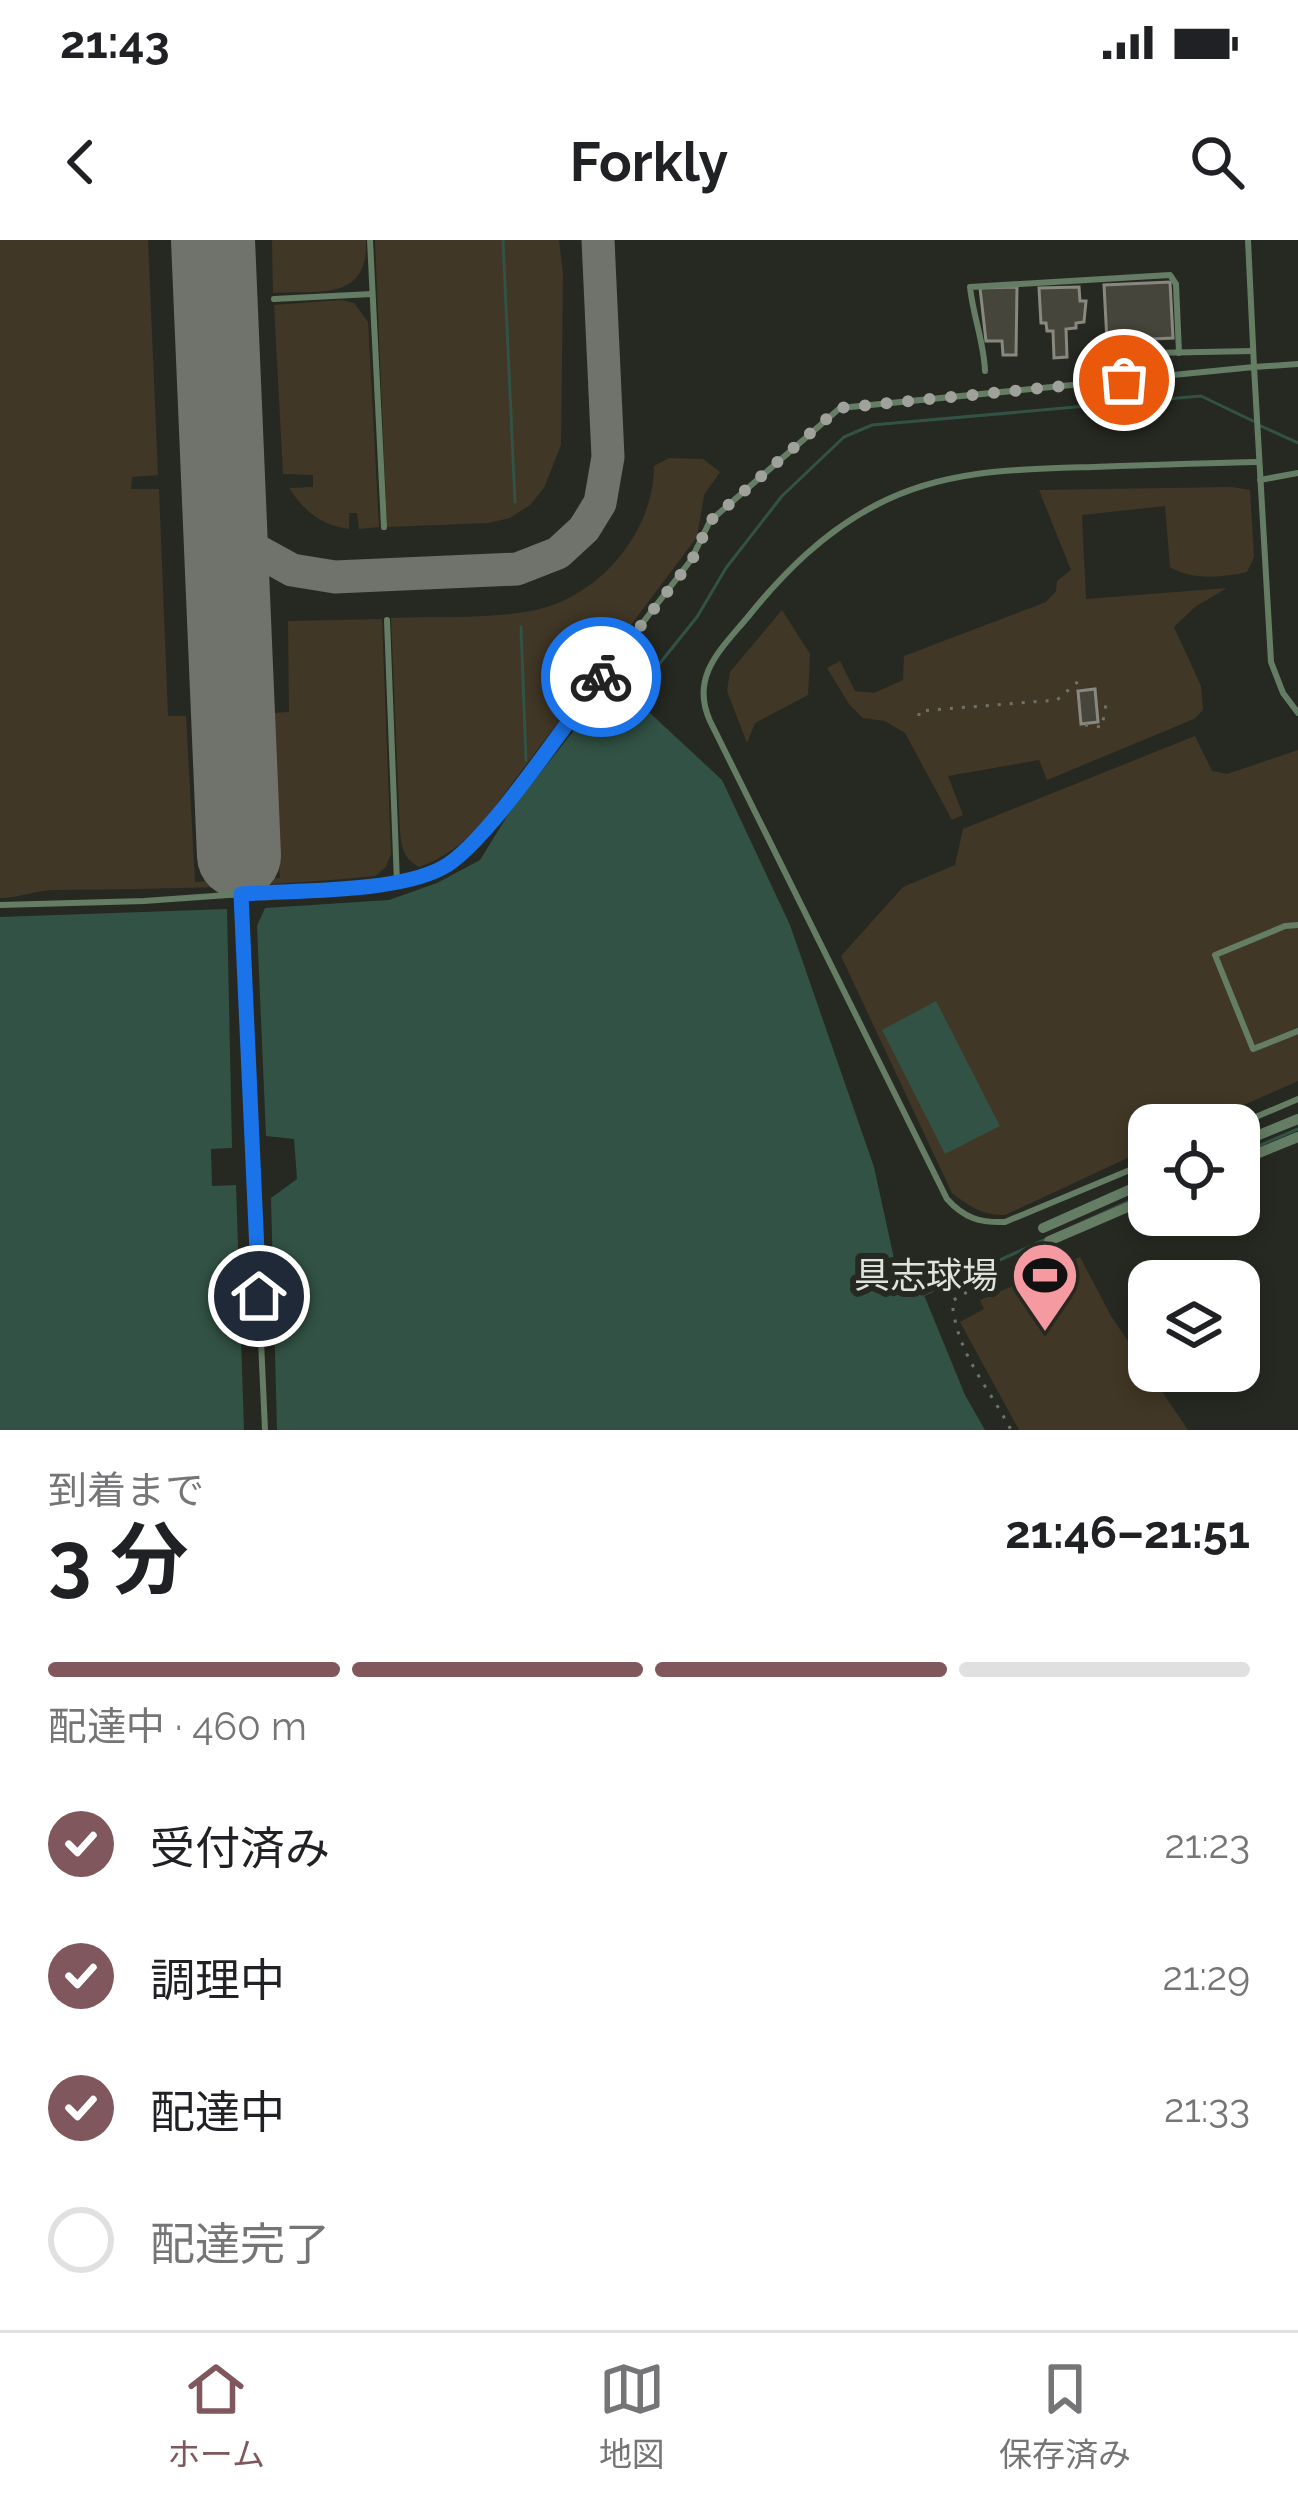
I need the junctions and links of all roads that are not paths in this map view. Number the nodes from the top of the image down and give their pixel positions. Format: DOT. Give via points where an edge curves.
graph roads {
  1 [pos="370,240"];
  2 [pos="1248,240"];
  3 [pos="372,294"];
  4 [pos="274,299"];
  5 [pos="1253,350"];
  6 [pos="1150,353"];
  7 [pos="1179,353"];
  8 [pos="1000,358"];
  9 [pos="985,359"];
  10 [pos="1298,364"];
  11 [pos="1254,367"];
  12 [pos="985,371"];
  13 [pos="1259,462"];
  14 [pos="1298,472"];
  15 [pos="1260,480"];
  16 [pos="384,527"];
  17 [pos="387,620"];
  18 [pos="1298,713"];
  19 [pos="397,883"];
  20 [pos="241,894"];
  21 [pos="0,904"];
  22 [pos="1298,925"];
  23 [pos="1298,1031"];
  24 [pos="1298,1099"];
  25 [pos="1260,1115"];
  26 [pos="1298,1119"];
  27 [pos="1260,1134"];
  28 [pos="1298,1137"];
  29 [pos="1260,1152"];
  30 [pos="1128,1171"];
  31 [pos="1128,1190"];
  32 [pos="1128,1207"];
  33 [pos="1043,1228"];
  34 [pos="1049,1241"];
  35 [pos="265,1430"];
  1 -- 3 [label="lane"];
  2 -- 5 [label="lane"];
  3 -- 4 [label="lane"];
  3 -- 16 [label="lane"];
  5 -- 7 [label="lane"];
  5 -- 11 [label="lane"];
  6 -- 7 [label="lane"];
  7 -- 9 [label="lane" via="1170,275 970,287"];
  8 -- 9 [label="lane"];
  9 -- 12 [label="lane"];
  10 -- 11 [label="lane"];
  11 -- 13 [label="lane"];
  11 -- 19 [label="lane" via="839,408 710,521 692,560 474,842 443,868"];
  13 -- 15 [label="lane"];
  13 -- 30 [label="lane" via="978,472 900,494 814,546 776,582 711,661 701,693 947,1199 985,1223 1005,1222"];
  14 -- 15 [label="lane"];
  15 -- 18 [label="lane" via="1271,662"];
  17 -- 19 [label="lane"];
  19 -- 20 [label="lane"];
  20 -- 21 [label="lane"];
  20 -- 35 [label="lane"];
  22 -- 23 [label="lane" via="1215,956 1253,1049"];
  24 -- 25 [label="lane"];
  26 -- 27 [label="street"];
  28 -- 29 [label="street"];
  31 -- 33 [label="street"];
  32 -- 34 [label="street"];
}
